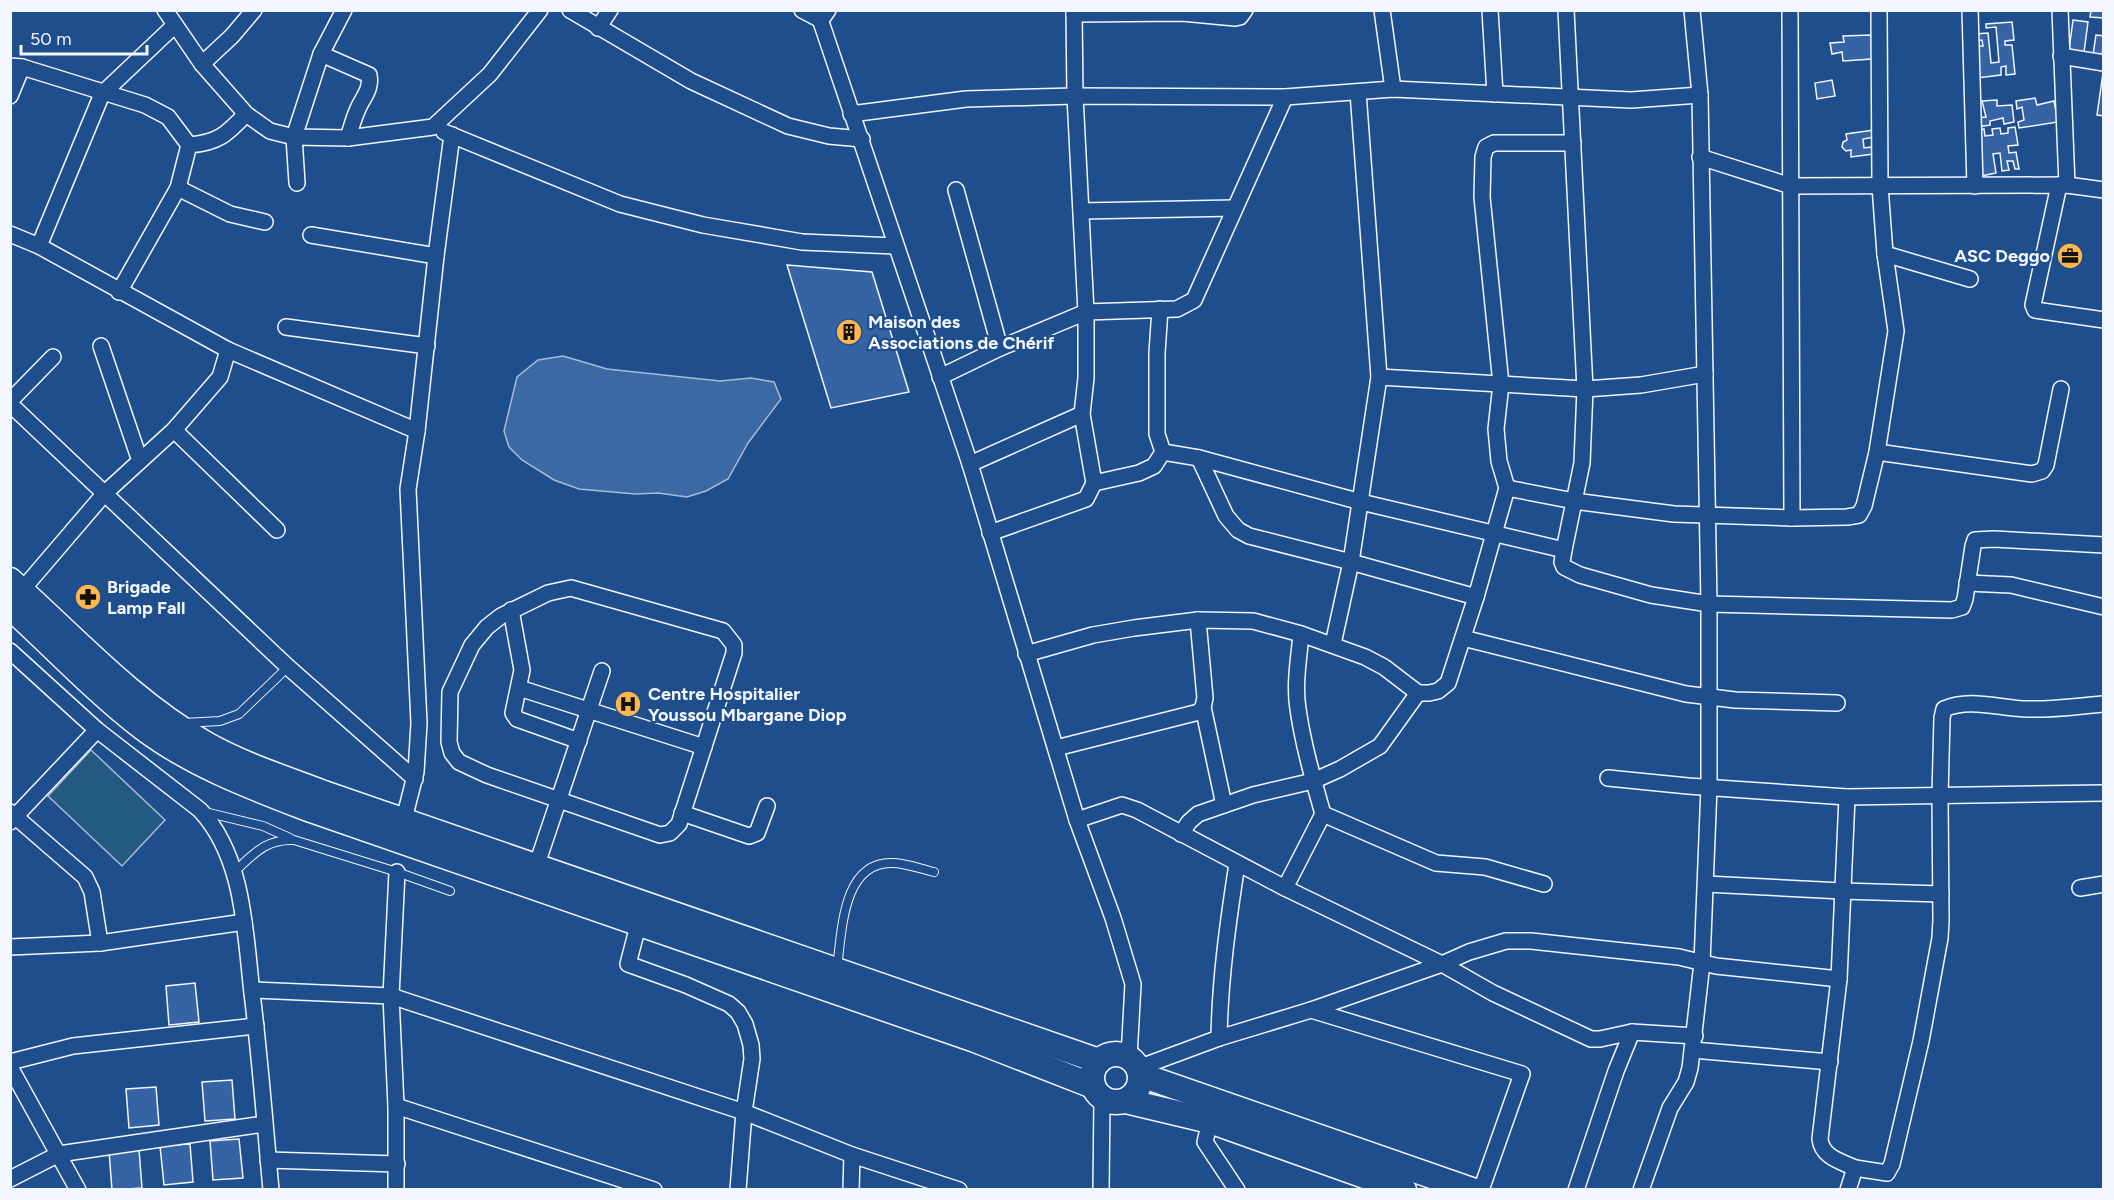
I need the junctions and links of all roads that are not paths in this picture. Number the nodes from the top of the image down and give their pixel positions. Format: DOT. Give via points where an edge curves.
graph roads {
  1 [pos="165,10"];
  2 [pos="254,10"];
  3 [pos="344,10"];
  4 [pos="540,10"];
  5 [pos="570,10"];
  6 [pos="610,10"];
  7 [pos="802,10"];
  8 [pos="1245,10"];
  9 [pos="1382,10"];
  10 [pos="1490,10"];
  11 [pos="1566,10"];
  12 [pos="1692,10"];
  13 [pos="1790,10"];
  14 [pos="1879,10"];
  15 [pos="1970,10"];
  16 [pos="2060,10"];
  17 [pos="1074,12"];
  18 [pos="822,14"];
  19 [pos="175,26"];
  20 [pos="598,28"];
  21 [pos="321,54"];
  22 [pos="2061,57"];
  23 [pos="2103,63"];
  24 [pos="202,64"];
  25 [pos="16,67"];
  26 [pos="1393,89"];
  27 [pos="1358,92"];
  28 [pos="102,94"];
  29 [pos="1495,94"];
  30 [pos="1700,95"];
  31 [pos="10,96"];
  32 [pos="1075,96"];
  33 [pos="1285,97"];
  34 [pos="1570,97"];
  35 [pos="246,114"];
  36 [pos="851,114"];
  37 [pos="433,127"];
  38 [pos="452,135"];
  39 [pos="294,137"];
  40 [pos="348,138"];
  41 [pos="862,139"];
  42 [pos="1573,143"];
  43 [pos="189,145"];
  44 [pos="1700,157"];
  45 [pos="297,183"];
  46 [pos="2063,185"];
  47 [pos="1791,186"];
  48 [pos="1880,186"];
  49 [pos="1975,186"];
  50 [pos="178,188"];
  51 [pos="956,190"];
  52 [pos="2103,190"];
  53 [pos="1235,208"];
  54 [pos="1081,211"];
  55 [pos="265,222"];
  56 [pos="10,234"];
  57 [pos="311,235"];
  58 [pos="39,246"];
  59 [pos="895,246"];
  60 [pos="1885,254"];
  61 [pos="436,256"];
  62 [pos="1970,279"];
  63 [pos="119,292"];
  64 [pos="1160,309"];
  65 [pos="1086,312"];
  66 [pos="2103,320"];
  67 [pos="286,327"];
  68 [pos="101,346"];
  69 [pos="427,346"];
  70 [pos="1000,348"];
  71 [pos="228,350"];
  72 [pos="53,357"];
  73 [pos="1706,374"];
  74 [pos="940,377"];
  75 [pos="1379,377"];
  76 [pos="1501,384"];
  77 [pos="1585,389"];
  78 [pos="2061,389"];
  79 [pos="10,402"];
  80 [pos="1082,414"];
  81 [pos="174,430"];
  82 [pos="417,431"];
  83 [pos="1163,452"];
  84 [pos="1877,452"];
  85 [pos="1200,458"];
  86 [pos="140,461"];
  87 [pos="970,464"];
  88 [pos="1094,483"];
  89 [pos="1507,488"];
  90 [pos="105,493"];
  91 [pos="1574,501"];
  92 [pos="1361,502"];
  93 [pos="1707,516"];
  94 [pos="1792,518"];
  95 [pos="277,530"];
  96 [pos="990,533"];
  97 [pos="1495,534"];
  98 [pos="2103,545"];
  99 [pos="1564,550"];
  100 [pos="1351,561"];
  101 [pos="1967,583"];
  102 [pos="14,592"];
  103 [pos="1476,597"];
  104 [pos="1709,604"];
  105 [pos="2103,607"];
  106 [pos="511,610"];
  107 [pos="1198,620"];
  108 [pos="1301,634"];
  109 [pos="1463,638"];
  110 [pos="1333,644"];
  111 [pos="10,651"];
  112 [pos="1026,654"];
  113 [pos="288,667"];
  114 [pos="602,671"];
  115 [pos="519,688"];
  116 [pos="1418,693"];
  117 [pos="1709,697"];
  118 [pos="1837,703"];
  119 [pos="2103,704"];
  120 [pos="1203,707"];
  121 [pos="589,711"];
  122 [pos="174,724"];
  123 [pos="97,730"];
  124 [pos="579,741"];
  125 [pos="704,747"];
  126 [pos="1056,748"];
  127 [pos="1608,778"];
  128 [pos="415,779"];
  129 [pos="1313,781"];
  130 [pos="1709,787"];
  131 [pos="2103,793"];
  132 [pos="1940,796"];
  133 [pos="1846,797"];
  134 [pos="559,799"];
  135 [pos="1224,805"];
  136 [pos="767,806"];
  137 [pos="200,810"];
  138 [pos="682,813"];
  139 [pos="1323,814"];
  140 [pos="12,817"];
  141 [pos="404,819"];
  142 [pos="1077,820"];
  143 [pos="1181,834"];
  144 [pos="294,840"];
  145 [pos="1237,864"];
  146 [pos="234,872"];
  147 [pos="397,872"];
  148 [pos="934,872"];
  149 [pos="534,875"];
  150 [pos="1544,884"];
  151 [pos="1706,884"];
  152 [pos="2103,884"];
  153 [pos="1285,888"];
  154 [pos="2080,888"];
  155 [pos="450,891"];
  156 [pos="1842,891"];
  157 [pos="1941,894"];
  158 [pos="244,921"];
  159 [pos="639,922"];
  160 [pos="100,943"];
  161 [pos="10,947"];
  162 [pos="1702,963"];
  163 [pos="1442,964"];
  164 [pos="837,969"];
  165 [pos="1839,979"];
  166 [pos="252,990"];
  167 [pos="391,996"];
  168 [pos="1311,1010"];
  169 [pos="256,1026"];
  170 [pos="1632,1032"];
  171 [pos="1219,1038"];
  172 [pos="1694,1043"];
  173 [pos="1099,1061"];
  174 [pos="10,1062"];
  175 [pos="1830,1062"];
  176 [pos="10,1067"];
  177 [pos="1136,1067"];
  178 [pos="1107,1096"];
  179 [pos="396,1106"];
  180 [pos="744,1112"];
  181 [pos="1210,1121"];
  182 [pos="264,1124"];
  183 [pos="59,1154"];
  184 [pos="852,1155"];
  185 [pos="268,1160"];
  186 [pos="396,1164"];
  187 [pos="1855,1168"];
  188 [pos="10,1179"];
  189 [pos="1370,1184"];
  190 [pos="624,1185"];
  191 [pos="78,1190"];
  192 [pos="271,1190"];
  193 [pos="396,1190"];
  194 [pos="654,1190"];
  195 [pos="738,1190"];
  196 [pos="851,1190"];
  197 [pos="959,1190"];
  198 [pos="1101,1190"];
  199 [pos="1237,1190"];
  200 [pos="1404,1190"];
  201 [pos="1472,1190"];
  202 [pos="1481,1190"];
  203 [pos="1576,1190"];
  204 [pos="1641,1190"];
  205 [pos="1848,1190"];
  1 -- 19 [label="street"];
  2 -- 24 [label="street"];
  3 -- 21 [label="street"];
  4 -- 37 [label="street" via="490,74"];
  5 -- 20 [label="street"];
  6 -- 20 [label="street"];
  7 -- 18 [label="street"];
  8 -- 17 [label="street" via="1235,18 1182,13"];
  9 -- 26 [label="street"];
  10 -- 29 [label="street"];
  11 -- 34 [label="street"];
  12 -- 30 [label="street"];
  13 -- 47 [label="street"];
  14 -- 48 [label="street"];
  15 -- 49 [label="street"];
  16 -- 22 [label="street"];
  17 -- 32 [label="street"];
  18 -- 36 [label="street"];
  19 -- 24 [label="street"];
  19 -- 28 [label="street"];
  20 -- 41 [label="street" via="691,81 788,126"];
  21 -- 39 [label="street"];
  21 -- 40 [label="street" via="369,75 369,89"];
  22 -- 23 [label="street"];
  22 -- 46 [label="street"];
  24 -- 35 [label="street"];
  25 -- 28 [label="street"];
  25 -- 31 [label="street"];
  26 -- 27 [label="street"];
  26 -- 29 [label="street"];
  27 -- 33 [label="street"];
  27 -- 75 [label="street"];
  28 -- 43 [label="street" via="145,105 168,117"];
  28 -- 58 [label="street"];
  29 -- 34 [label="street"];
  30 -- 34 [label="street" via="1631,100"];
  30 -- 44 [label="street"];
  32 -- 33 [label="street"];
  32 -- 36 [label="street" via="966,99"];
  32 -- 54 [label="street"];
  33 -- 53 [label="street"];
  34 -- 42 [label="street"];
  35 -- 39 [label="street" via="270,131"];
  35 -- 43 [label="street" via="226,135"];
  36 -- 41 [label="street"];
  37 -- 38 [label="street"];
  37 -- 40 [label="street"];
  38 -- 59 [label="street" via="620,204 703,225 802,242"];
  38 -- 61 [label="street"];
  39 -- 40 [label="street"];
  39 -- 45 [label="street"];
  41 -- 59 [label="street"];
  42 -- 76 [label="street" via="1494,143 1486,147 1483,157 1482,197"];
  42 -- 77 [label="street"];
  43 -- 50 [label="street"];
  44 -- 47 [label="street"];
  44 -- 73 [label="street"];
  46 -- 49 [label="street"];
  46 -- 52 [label="street"];
  46 -- 66 [label="street" via="2033,305 2035,310"];
  47 -- 48 [label="street"];
  47 -- 94 [label="street"];
  48 -- 49 [label="street"];
  48 -- 60 [label="street"];
  50 -- 55 [label="street" via="230,214"];
  50 -- 63 [label="street"];
  51 -- 70 [label="street"];
  53 -- 54 [label="street"];
  53 -- 64 [label="street" via="1194,300 1177,309"];
  54 -- 65 [label="street"];
  56 -- 58 [label="street"];
  57 -- 61 [label="street"];
  58 -- 63 [label="street"];
  59 -- 74 [label="street"];
  60 -- 62 [label="street"];
  60 -- 84 [label="street" via="1896,331"];
  61 -- 69 [label="street"];
  63 -- 71 [label="street"];
  64 -- 65 [label="street"];
  64 -- 83 [label="street" via="1157,434"];
  65 -- 70 [label="street"];
  65 -- 80 [label="street"];
  67 -- 69 [label="street"];
  68 -- 86 [label="street"];
  69 -- 82 [label="street"];
  70 -- 74 [label="street"];
  71 -- 81 [label="street" via="220,377"];
  71 -- 82 [label="street"];
  72 -- 79 [label="street"];
  73 -- 77 [label="street" via="1641,386"];
  73 -- 93 [label="street"];
  74 -- 87 [label="street"];
  75 -- 76 [label="street"];
  75 -- 92 [label="street"];
  76 -- 77 [label="street"];
  76 -- 89 [label="street" via="1496,429"];
  77 -- 91 [label="street" via="1582,463"];
  78 -- 84 [label="street" via="2042,471 2032,474"];
  79 -- 90 [label="street"];
  80 -- 87 [label="street"];
  80 -- 88 [label="street"];
  81 -- 86 [label="street"];
  81 -- 95 [label="street"];
  82 -- 128 [label="street" via="408,489 417,674"];
  83 -- 85 [label="street"];
  83 -- 88 [label="street" via="1154,466 1139,473"];
  84 -- 94 [label="street" via="1859,515"];
  85 -- 92 [label="street"];
  85 -- 100 [label="street" via="1227,516 1238,530"];
  86 -- 90 [label="street"];
  87 -- 96 [label="street"];
  88 -- 96 [label="street" via="1086,499"];
  89 -- 91 [label="street"];
  89 -- 97 [label="street"];
  90 -- 102 [label="street"];
  90 -- 113 [label="street"];
  91 -- 93 [label="street"];
  91 -- 99 [label="street"];
  92 -- 97 [label="street"];
  92 -- 100 [label="street"];
  93 -- 94 [label="street"];
  93 -- 104 [label="street"];
  96 -- 112 [label="street"];
  97 -- 99 [label="street"];
  97 -- 103 [label="street"];
  98 -- 101 [label="street" via="1980,538 1973,546"];
  99 -- 104 [label="street" via="1564,567 1580,575 1651,595"];
  100 -- 103 [label="street"];
  100 -- 110 [label="street"];
  101 -- 104 [label="street" via="1962,607 1952,610"];
  101 -- 105 [label="street" via="2011,585"];
  102 -- 122 [label="main road"];
  102 -- 149 [label="main road" via="113,703 191,758 308,809"];
  103 -- 109 [label="street"];
  104 -- 117 [label="street"];
  106 -- 115 [label="street" via="521,658"];
  106 -- 125 [label="street" via="548,593 571,588 723,631 734,645 734,653"];
  106 -- 134 [label="street" via="487,627 472,645 450,692 449,742 452,753 464,766"];
  107 -- 108 [label="street" via="1254,621"];
  107 -- 112 [label="street" via="1093,634"];
  107 -- 120 [label="street"];
  108 -- 110 [label="street"];
  108 -- 129 [label="street" via="1298,707"];
  109 -- 116 [label="street" via="1448,683 1438,691"];
  109 -- 117 [label="street"];
  110 -- 116 [label="street" via="1384,667"];
  111 -- 123 [label="street"];
  112 -- 126 [label="street"];
  113 -- 122 [label="lane" via="239,714 220,721"];
  113 -- 128 [label="street"];
  114 -- 121 [label="street"];
  115 -- 121 [label="street"];
  115 -- 124 [label="street" via="513,713 517,718"];
  116 -- 129 [label="street" via="1380,746"];
  117 -- 118 [label="street"];
  117 -- 130 [label="street"];
  119 -- 132 [label="street" via="2026,710 1970,704 1944,710"];
  120 -- 126 [label="street" via="1196,714"];
  120 -- 135 [label="street"];
  121 -- 124 [label="street"];
  121 -- 125 [label="street"];
  122 -- 141 [label="main road" via="239,761"];
  123 -- 137 [label="street"];
  123 -- 140 [label="street"];
  124 -- 134 [label="street"];
  125 -- 138 [label="street"];
  126 -- 142 [label="street"];
  127 -- 130 [label="street"];
  128 -- 141 [label="street"];
  129 -- 135 [label="street"];
  129 -- 139 [label="street"];
  130 -- 133 [label="street"];
  130 -- 151 [label="street"];
  131 -- 132 [label="street"];
  132 -- 133 [label="street"];
  132 -- 157 [label="street"];
  133 -- 156 [label="street"];
  134 -- 138 [label="street" via="660,835 670,833 679,824"];
  134 -- 149 [label="street"];
  135 -- 143 [label="street" via="1193,818"];
  136 -- 138 [label="street" via="757,833 748,836"];
  137 -- 144 [label="lane" via="263,826"];
  137 -- 146 [label="street" via="219,835"];
  139 -- 150 [label="street" via="1436,863 1485,867"];
  139 -- 153 [label="street"];
  140 -- 160 [label="street" via="89,883"];
  141 -- 149 [label="main road"];
  142 -- 143 [label="street" via="1130,806"];
  142 -- 177 [label="street" via="1133,984"];
  143 -- 145 [label="street"];
  144 -- 146 [label="lane" via="262,847"];
  144 -- 147 [label="lane"];
  145 -- 153 [label="street"];
  145 -- 171 [label="street" via="1221,983"];
  146 -- 158 [label="street"];
  147 -- 155 [label="lane"];
  147 -- 167 [label="street"];
  148 -- 164 [label="lane" via="892,862 868,868 855,882 846,904"];
  149 -- 159 [label="main road"];
  149 -- 164 [label="main road"];
  151 -- 156 [label="street"];
  151 -- 162 [label="street"];
  152 -- 154 [label="street"];
  153 -- 163 [label="street"];
  156 -- 157 [label="street"];
  156 -- 165 [label="street"];
  157 -- 187 [label="street" via="1940,938 1892,1164 1887,1173"];
  158 -- 160 [label="street"];
  158 -- 166 [label="street"];
  159 -- 178 [label="main road" via="975,1040"];
  159 -- 180 [label="street" via="628,964 687,985 738,1012 753,1059"];
  160 -- 161 [label="street"];
  162 -- 163 [label="street" via="1679,957 1506,941"];
  162 -- 165 [label="street"];
  162 -- 172 [label="street"];
  163 -- 168 [label="street"];
  163 -- 170 [label="street" via="1591,1039"];
  164 -- 173 [label="main road"];
  165 -- 175 [label="street"];
  166 -- 167 [label="street"];
  166 -- 169 [label="street"];
  167 -- 179 [label="street"];
  167 -- 180 [label="street"];
  168 -- 171 [label="street"];
  168 -- 202 [label="street" via="1522,1074"];
  169 -- 174 [label="street" via="73,1046"];
  169 -- 182 [label="street"];
  170 -- 172 [label="street"];
  170 -- 203 [label="street"];
  171 -- 177 [label="street"];
  172 -- 175 [label="street"];
  172 -- 204 [label="street" via="1686,1082 1670,1108"];
  173 -- 177 [label="main road" via="1113,1054"];
  173 -- 178 [label="main road" via="1092,1072"];
  175 -- 187 [label="street" via="1821,1147 1826,1154"];
  176 -- 183 [label="street"];
  177 -- 178 [label="main road" via="1140,1086 1134,1095"];
  177 -- 201 [label="main road"];
  178 -- 181 [label="main road"];
  178 -- 198 [label="street"];
  179 -- 186 [label="street"];
  179 -- 190 [label="street"];
  180 -- 184 [label="street"];
  180 -- 195 [label="street"];
  181 -- 189 [label="main road"];
  181 -- 199 [label="street" via="1205,1142"];
  182 -- 183 [label="street"];
  182 -- 185 [label="street"];
  183 -- 188 [label="street"];
  183 -- 191 [label="street"];
  184 -- 196 [label="street"];
  184 -- 197 [label="street"];
  185 -- 186 [label="street"];
  185 -- 192 [label="street"];
  186 -- 193 [label="street"];
  187 -- 205 [label="street"];
  189 -- 200 [label="main road"];
  190 -- 194 [label="street"];
}
